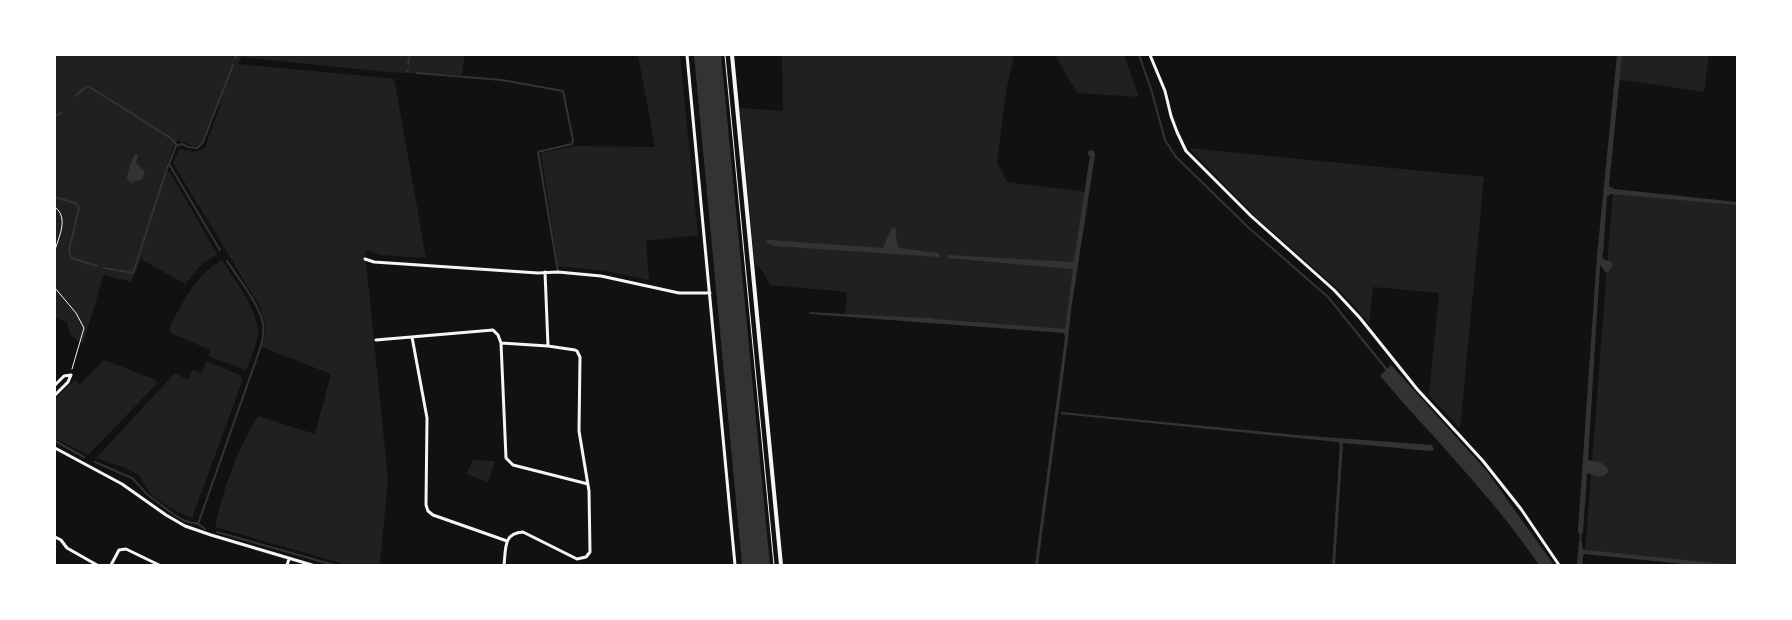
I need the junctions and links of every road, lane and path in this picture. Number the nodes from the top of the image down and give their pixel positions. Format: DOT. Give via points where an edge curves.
graph roads {
  1 [pos="687,55"];
  2 [pos="725,55"];
  3 [pos="732,55"];
  4 [pos="1150,55"];
  5 [pos="55,207"];
  6 [pos="55,250"];
  7 [pos="364,259"];
  8 [pos="545,272"];
  9 [pos="55,288"];
  10 [pos="710,293"];
  11 [pos="412,337"];
  12 [pos="376,340"];
  13 [pos="501,343"];
  14 [pos="548,346"];
  15 [pos="71,375"];
  16 [pos="55,385"];
  17 [pos="55,395"];
  18 [pos="55,448"];
  19 [pos="588,484"];
  20 [pos="55,537"];
  21 [pos="507,541"];
  22 [pos="289,558"];
  23 [pos="97,565"];
  24 [pos="111,565"];
  25 [pos="159,565"];
  26 [pos="287,565"];
  27 [pos="312,565"];
  28 [pos="504,565"];
  29 [pos="735,565"];
  30 [pos="774,565"];
  31 [pos="781,565"];
  32 [pos="1559,565"];
  1 -- 10 [label="street"];
  2 -- 30 [label="path"];
  3 -- 31 [label="street"];
  4 -- 32 [label="street" via="1186,151 1360,318 1521,508"];
  5 -- 6 [label="path" via="63,223"];
  7 -- 8 [label="street"];
  8 -- 10 [label="street" via="601,276 679,293"];
  8 -- 14 [label="street"];
  9 -- 15 [label="path" via="84,328"];
  10 -- 29 [label="street"];
  11 -- 12 [label="street"];
  11 -- 13 [label="street" via="493,330"];
  11 -- 21 [label="street" via="427,418 428,511"];
  13 -- 14 [label="street"];
  13 -- 19 [label="street" via="506,458 513,465"];
  14 -- 19 [label="street" via="578,351 580,357 579,431"];
  15 -- 16 [label="street" via="64,376"];
  15 -- 17 [label="street"];
  18 -- 22 [label="street" via="122,484 185,526"];
  19 -- 21 [label="street" via="590,552 586,557 577,559 523,532 511,535"];
  20 -- 23 [label="street"];
  21 -- 28 [label="street"];
  22 -- 26 [label="street"];
  22 -- 27 [label="street"];
  24 -- 25 [label="street" via="119,550 126,549"];
}
